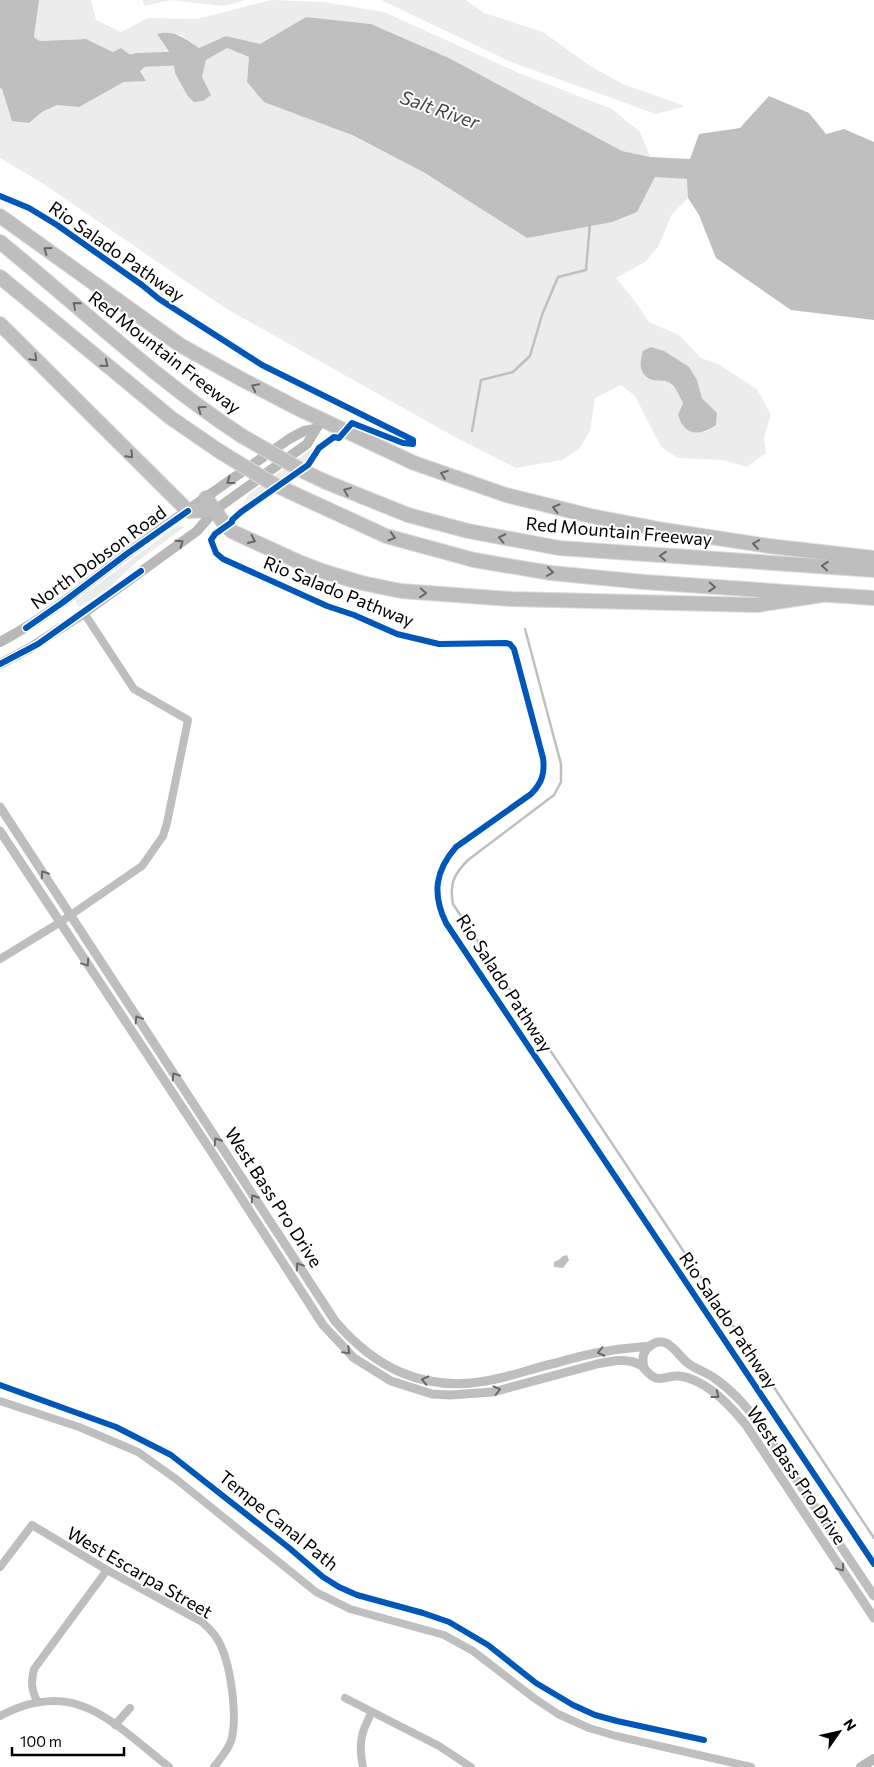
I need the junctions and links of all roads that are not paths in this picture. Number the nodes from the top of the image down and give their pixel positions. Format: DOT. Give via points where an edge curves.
graph roads {
  1 [pos="0,216"];
  2 [pos="0,242"];
  3 [pos="0,277"];
  4 [pos="0,324"];
  5 [pos="319,424"];
  6 [pos="206,498"];
  7 [pos="215,510"];
  8 [pos="188,511"];
  9 [pos="874,558"];
  10 [pos="874,570"];
  11 [pos="822,595"];
  12 [pos="874,598"];
  13 [pos="84,612"];
  14 [pos="0,642"];
  15 [pos="0,664"];
  16 [pos="0,808"];
  17 [pos="0,831"];
  18 [pos="70,915"];
  19 [pos="59,923"];
  20 [pos="0,959"];
  21 [pos="650,1346"];
  22 [pos="678,1355"];
  23 [pos="644,1368"];
  24 [pos="672,1375"];
  25 [pos="0,1566"];
  26 [pos="107,1570"];
  27 [pos="874,1596"];
  28 [pos="874,1618"];
  29 [pos="345,1698"];
  30 [pos="37,1701"];
  31 [pos="130,1708"];
  32 [pos="372,1712"];
  33 [pos="0,1716"];
  34 [pos="115,1725"];
  35 [pos="874,1758"];
  36 [pos="169,1767"];
  37 [pos="214,1767"];
  38 [pos="363,1767"];
  39 [pos="472,1767"];
  40 [pos="861,1767"];
  5 -- 1 [label="highway, one-way" via="174,341"];
  10 -- 2 [label="highway, Red Mountain Freeway, one-way, bridge" via="559,548 468,531 408,515 305,472 201,409"];
  3 -- 11 [label="highway, one-way, bridge" via="170,418 273,484 386,536 474,560 551,573"];
  4 -- 8 [label="highway, one-way"];
  5 -- 6 [label="main road, North Dobson Road, one-way" via="289,439"];
  5 -- 7 [label="main road, North Dobson Road" via="307,444"];
  9 -- 5 [label="highway, one-way" via="769,546 592,516 526,500 414,463"];
  6 -- 7 [label="highway"];
  6 -- 8 [label="main road, North Dobson Road"];
  7 -- 8 [label="highway"];
  7 -- 11 [label="highway, one-way" via="233,532 299,562 362,583 401,591 511,600 757,605"];
  13 -- 7 [label="main road, North Dobson Road, one-way" via="197,531"];
  8 -- 14 [label="main road, North Dobson Road" via="62,603"];
  11 -- 12 [label="highway"];
  13 -- 15 [label="main road, North Dobson Road"];
  13 -- 18 [label="street" via="134,689 188,720 163,836 142,866"];
  18 -- 16 [label="street, West Bass Pro Drive, one-way"];
  17 -- 19 [label="street, West Bass Pro Drive"];
  18 -- 19 [label="street"];
  21 -- 18 [label="street, West Bass Pro Drive, one-way" via="607,1351 488,1380 466,1382 418,1378 394,1370 374,1358 335,1320"];
  19 -- 20 [label="street"];
  19 -- 23 [label="street, West Bass Pro Drive, one-way" via="323,1325 354,1358 391,1381 432,1394 450,1395 493,1392 614,1361 634,1362"];
  21 -- 22 [label="street, West Bass Pro Drive" via="665,1343"];
  21 -- 23 [label="street" via="642,1358"];
  22 -- 24 [label="street" via="678,1367"];
  22 -- 27 [label="street, West Bass Pro Drive" via="727,1387 749,1410"];
  23 -- 24 [label="street, West Bass Pro Drive" via="654,1378"];
  24 -- 28 [label="street, West Bass Pro Drive, one-way" via="702,1385 735,1411"];
  25 -- 26 [label="street, West Escarpa Street" via="32,1525"];
  26 -- 30 [label="street" via="34,1669 32,1692"];
  26 -- 37 [label="street, West Escarpa Street" via="202,1622 214,1632 229,1674 234,1716 230,1742"];
  29 -- 32 [label="street"];
  30 -- 33 [label="street"];
  30 -- 34 [label="street" via="72,1702 100,1714"];
  31 -- 34 [label="street"];
  32 -- 38 [label="street" via="360,1740"];
  32 -- 39 [label="street"];
  34 -- 36 [label="street"];
  35 -- 40 [label="main road"];
}
